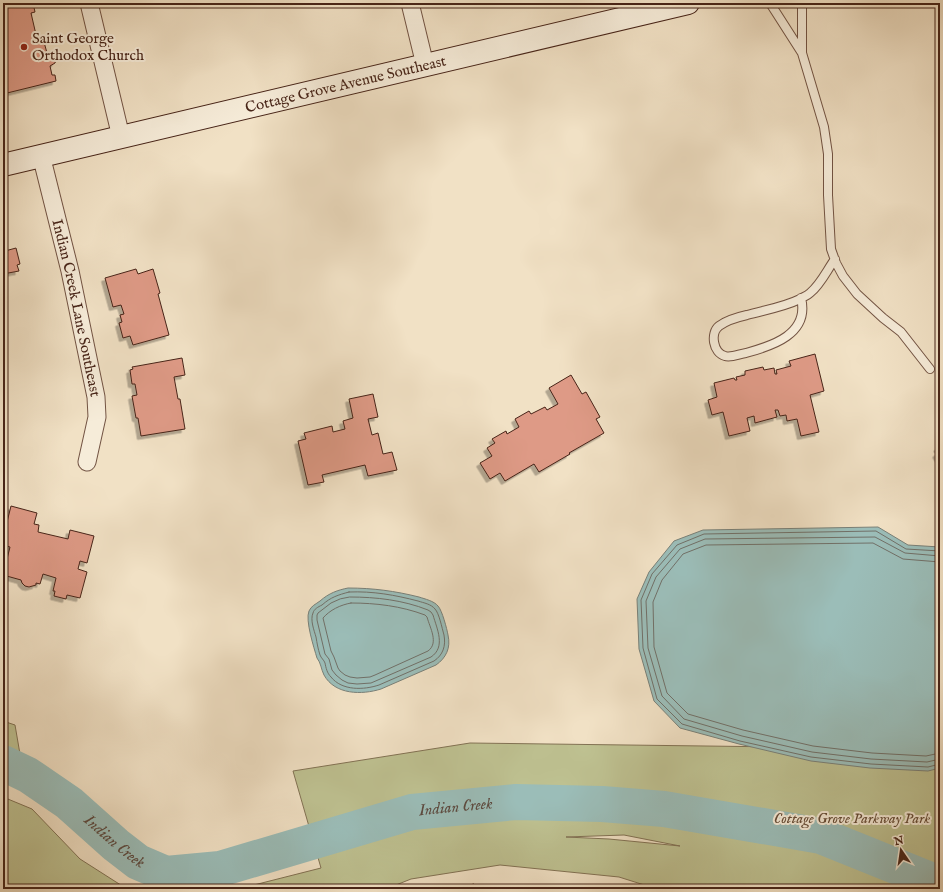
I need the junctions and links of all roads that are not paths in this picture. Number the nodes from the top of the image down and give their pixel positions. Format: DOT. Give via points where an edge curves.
graph roads {
  1 [pos="89,3"];
  2 [pos="410,3"];
  3 [pos="688,3"];
  4 [pos="770,3"];
  5 [pos="802,3"];
  6 [pos="802,52"];
  7 [pos="425,65"];
  8 [pos="121,137"];
  9 [pos="41,155"];
  10 [pos="3,164"];
  11 [pos="835,259"];
  12 [pos="801,298"];
  13 [pos="930,369"];
  14 [pos="86,462"];
  1 -- 8 [label="street"];
  2 -- 7 [label="street"];
  3 -- 7 [label="main road, Cottage Grove Avenue Southeast"];
  4 -- 6 [label="lane"];
  5 -- 6 [label="lane"];
  6 -- 11 [label="lane" via="824,128 828,154 831,249"];
  7 -- 8 [label="main road, Cottage Grove Avenue Southeast"];
  8 -- 9 [label="main road, Cottage Grove Avenue Southeast"];
  9 -- 10 [label="main road, Cottage Grove Avenue Southeast"];
  9 -- 14 [label="street, Indian Creek Lane Southeast" via="70,271 96,397 97,417"];
  11 -- 12 [label="lane" via="810,294"];
  11 -- 13 [label="lane" via="843,276 857,294 900,332"];
  12 -- 12 [label="lane" via="734,318 718,327 713,338 714,346 725,356 734,356 775,344 788,336 798,325 803,305"];
}
